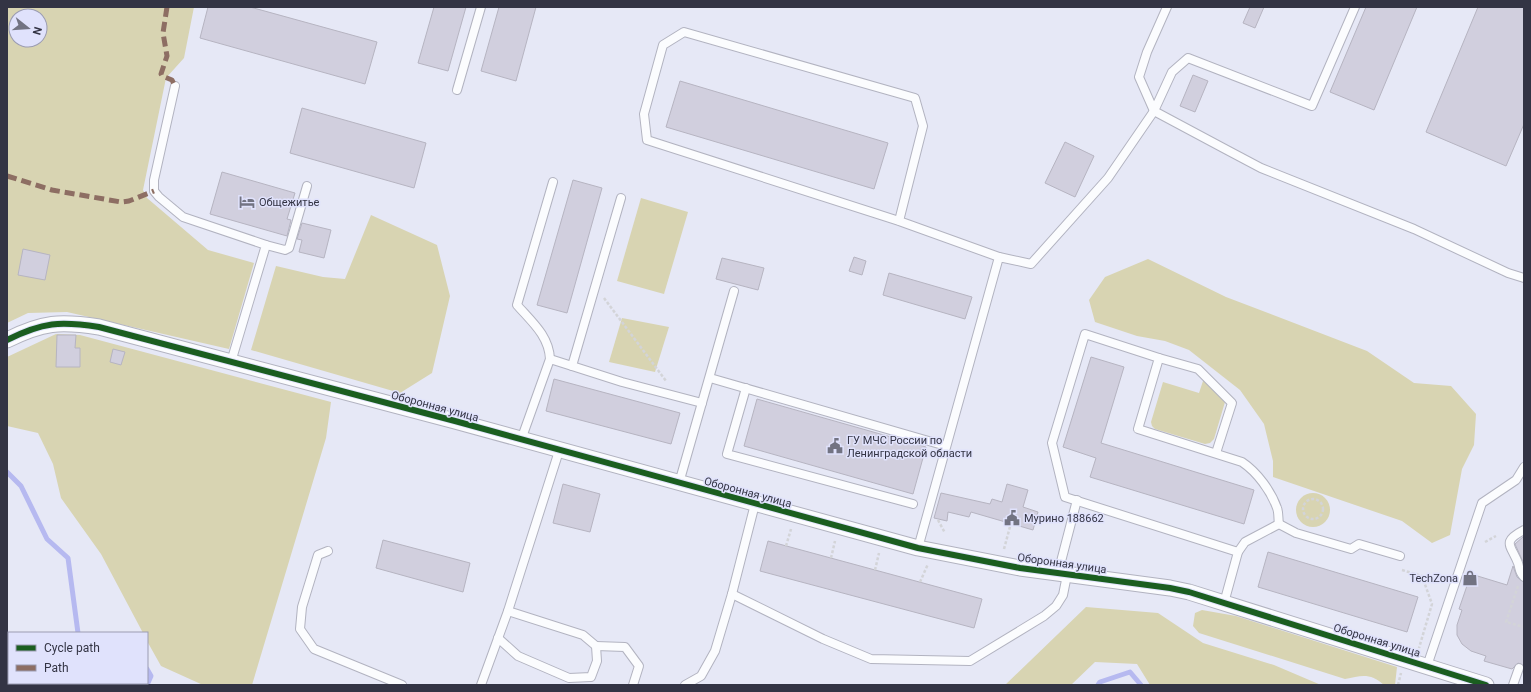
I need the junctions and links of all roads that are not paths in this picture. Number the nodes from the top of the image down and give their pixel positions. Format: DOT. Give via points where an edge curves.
graph roads {
  1 [pos="481,7"];
  2 [pos="1167,7"];
  3 [pos="1355,7"];
  4 [pos="175,86"];
  5 [pos="457,90"];
  6 [pos="1154,111"];
  7 [pos="553,182"];
  8 [pos="307,186"];
  9 [pos="622,198"];
  10 [pos="899,221"];
  11 [pos="266,245"];
  12 [pos="999,257"];
  13 [pos="1524,278"];
  14 [pos="734,292"];
  15 [pos="7,340"];
  16 [pos="1159,358"];
  17 [pos="550,359"];
  18 [pos="231,362"];
  19 [pos="572,366"];
  20 [pos="710,378"];
  21 [pos="746,388"];
  22 [pos="702,403"];
  23 [pos="521,440"];
  24 [pos="946,446"];
  25 [pos="559,451"];
  26 [pos="1216,453"];
  27 [pos="1524,467"];
  28 [pos="679,483"];
  29 [pos="1077,500"];
  30 [pos="755,504"];
  31 [pos="913,504"];
  32 [pos="1279,524"];
  33 [pos="1524,530"];
  34 [pos="918,548"];
  35 [pos="328,551"];
  36 [pos="1238,552"];
  37 [pos="1400,556"];
  38 [pos="1063,574"];
  39 [pos="1522,578"];
  40 [pos="732,594"];
  41 [pos="1224,603"];
  42 [pos="508,611"];
  43 [pos="498,638"];
  44 [pos="596,646"];
  45 [pos="1427,666"];
  46 [pos="1519,668"];
  47 [pos="1467,682"];
  48 [pos="402,685"];
  49 [pos="481,685"];
  50 [pos="633,685"];
  51 [pos="685,685"];
  52 [pos="1486,685"];
  53 [pos="1514,685"];
  1 -- 5 [label="lane"];
  2 -- 6 [label="lane" via="1139,77"];
  3 -- 6 [label="lane" via="1312,106 1188,58 1172,72"];
  4 -- 11 [label="lane" via="154,190 166,204 183,217"];
  6 -- 12 [label="lane" via="1108,178 1031,264"];
  6 -- 13 [label="lane" via="1261,168 1414,229"];
  7 -- 17 [label="lane" via="517,305 544,337"];
  8 -- 11 [label="lane" via="289,248 284,250"];
  9 -- 19 [label="lane"];
  10 -- 10 [label="lane" via="647,140 644,114 663,45 684,32 915,98 923,126"];
  10 -- 12 [label="lane"];
  11 -- 18 [label="lane"];
  12 -- 24 [label="lane"];
  14 -- 20 [label="lane"];
  15 -- 18 [label="street, Оборонная улица" via="47,324 71,323 99,327"];
  16 -- 26 [label="lane" via="1198,369 1232,403"];
  16 -- 26 [label="lane" via="1138,429"];
  16 -- 29 [label="lane" via="1085,334 1052,443 1065,497"];
  17 -- 19 [label="lane"];
  17 -- 23 [label="lane"];
  18 -- 23 [label="street, Оборонная улица"];
  19 -- 22 [label="lane"];
  20 -- 21 [label="lane"];
  20 -- 22 [label="lane"];
  21 -- 24 [label="lane"];
  21 -- 31 [label="lane" via="727,454"];
  22 -- 28 [label="lane"];
  23 -- 25 [label="street, Оборонная улица"];
  24 -- 34 [label="lane"];
  25 -- 28 [label="street, Оборонная улица"];
  25 -- 42 [label="lane"];
  26 -- 32 [label="lane" via="1251,468 1277,508"];
  27 -- 45 [label="lane" via="1516,480 1482,503"];
  28 -- 30 [label="street, Оборонная улица"];
  29 -- 36 [label="lane"];
  29 -- 38 [label="lane"];
  30 -- 34 [label="street, Оборонная улица"];
  30 -- 40 [label="lane"];
  32 -- 36 [label="lane" via="1245,542"];
  32 -- 37 [label="lane" via="1296,533 1351,548 1359,544"];
  33 -- 39 [label="lane" via="1510,540 1509,546"];
  34 -- 38 [label="street, Оборонная улица"];
  35 -- 48 [label="lane" via="318,555 302,607 300,628 314,649"];
  36 -- 41 [label="lane"];
  38 -- 40 [label="lane" via="1063,595 1056,606 970,661 871,659 823,639"];
  38 -- 41 [label="street, Оборонная улица" via="1170,588"];
  40 -- 51 [label="lane" via="715,651 701,676"];
  41 -- 45 [label="street, Оборонная улица"];
  42 -- 43 [label="lane"];
  42 -- 44 [label="lane" via="583,636"];
  43 -- 44 [label="lane" via="518,656 569,678 591,677 597,661"];
  43 -- 49 [label="lane"];
  44 -- 50 [label="lane" via="625,647 639,666"];
  45 -- 47 [label="street, Оборонная улица"];
  46 -- 53 [label="lane"];
  47 -- 52 [label="street, Оборонная улица"];
}
